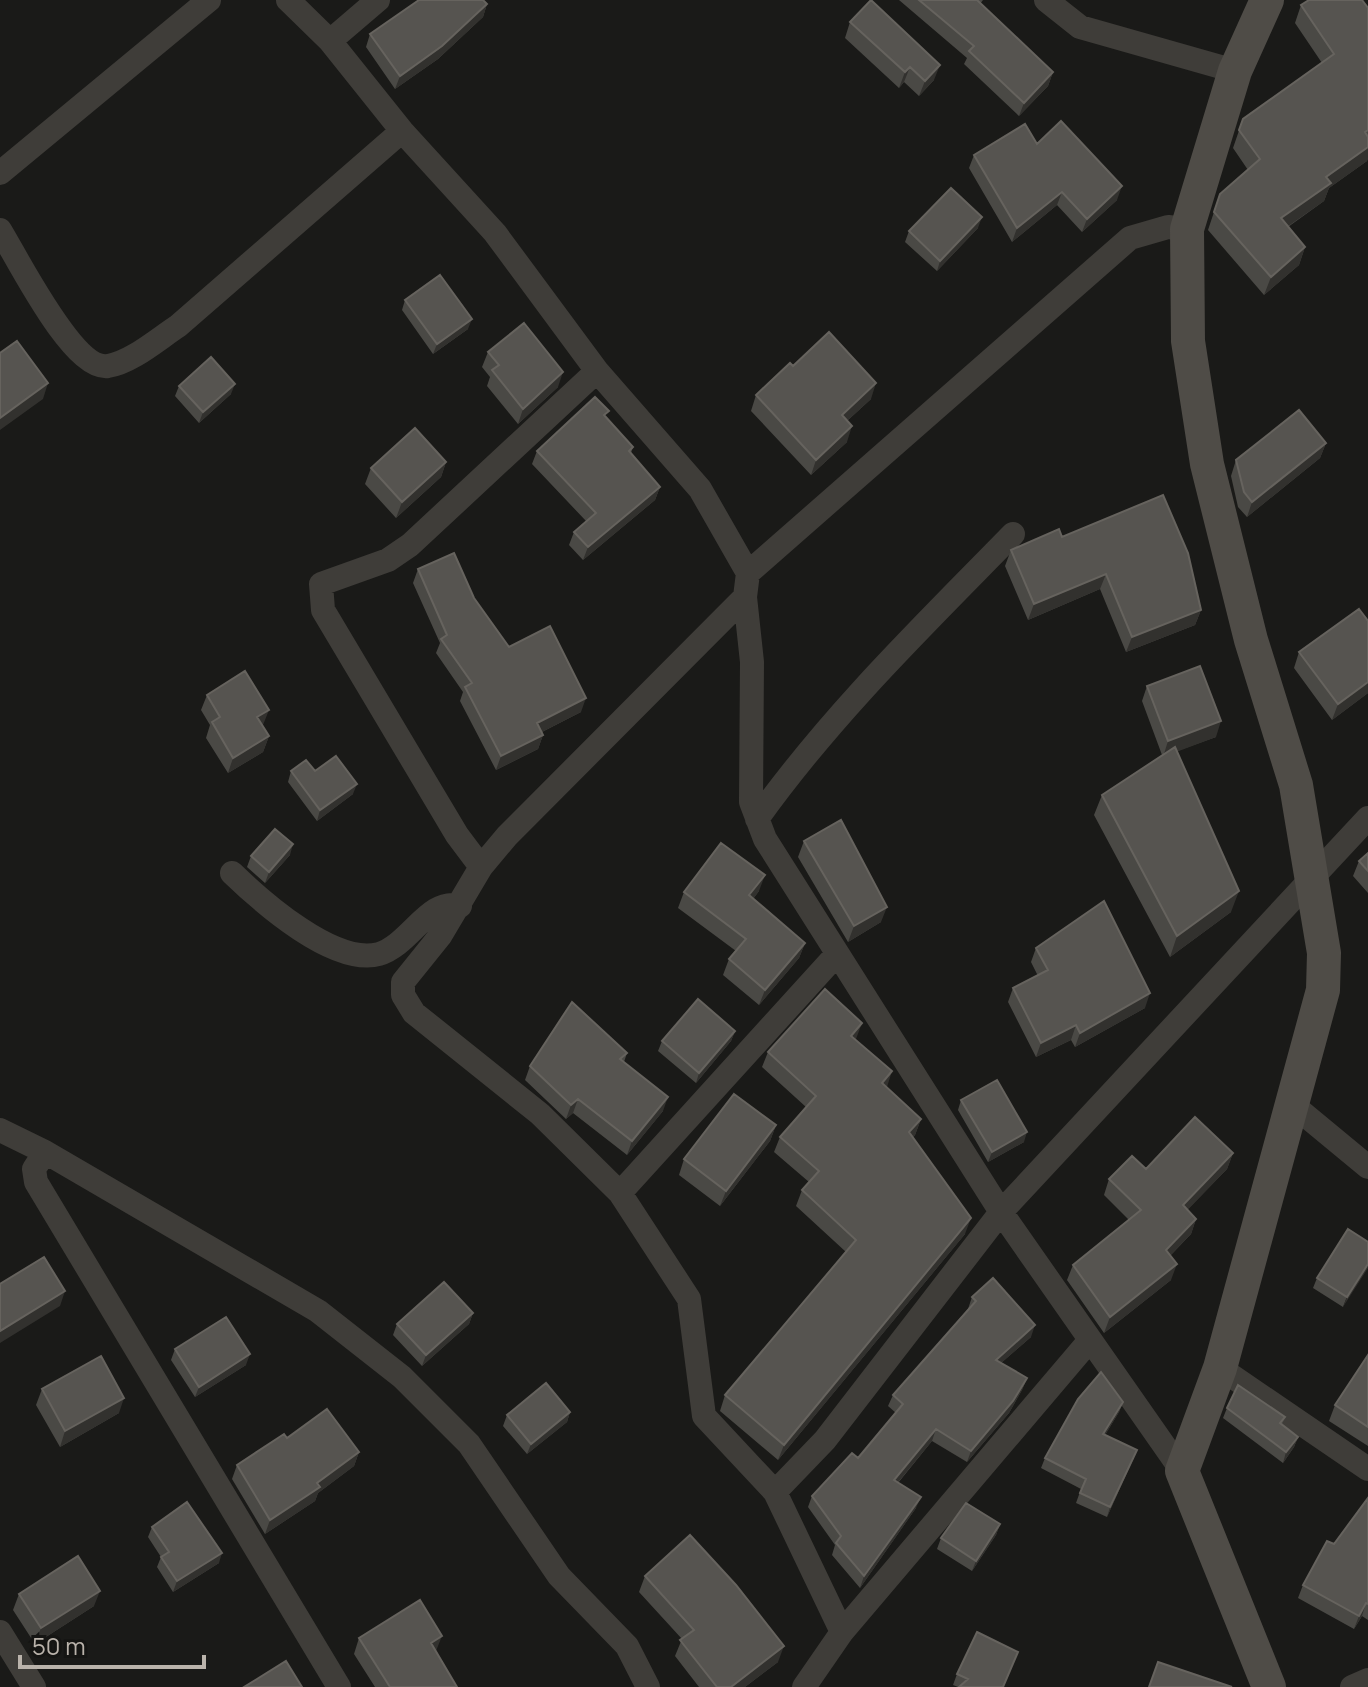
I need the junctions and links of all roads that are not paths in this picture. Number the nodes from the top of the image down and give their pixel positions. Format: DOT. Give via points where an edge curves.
graph roads {
  1 [pos="209,0"];
  2 [pos="288,0"];
  3 [pos="378,0"];
  4 [pos="1046,0"];
  5 [pos="1267,0"];
  6 [pos="330,41"];
  7 [pos="1235,71"];
  8 [pos="402,131"];
  9 [pos="0,173"];
  10 [pos="1187,229"];
  11 [pos="0,230"];
  12 [pos="597,371"];
  13 [pos="1013,534"];
  14 [pos="746,585"];
  15 [pos="1368,818"];
  16 [pos="757,819"];
  17 [pos="481,867"];
  18 [pos="232,873"];
  19 [pos="1310,882"];
  20 [pos="460,906"];
  21 [pos="837,954"];
  22 [pos="1293,1105"];
  23 [pos="0,1130"];
  24 [pos="45,1152"];
  25 [pos="1368,1167"];
  26 [pos="620,1193"];
  27 [pos="1001,1212"];
  28 [pos="1090,1340"];
  29 [pos="1220,1368"];
  30 [pos="1368,1469"];
  31 [pos="1182,1471"];
  32 [pos="775,1492"];
  33 [pos="0,1632"];
  34 [pos="842,1632"];
  35 [pos="1368,1680"];
  36 [pos="34,1687"];
  37 [pos="339,1687"];
  38 [pos="648,1687"];
  39 [pos="804,1687"];
  40 [pos="1269,1687"];
  41 [pos="1352,1687"];
  1 -- 9 [label="street"];
  2 -- 6 [label="street"];
  3 -- 6 [label="street"];
  4 -- 7 [label="street" via="1080,27"];
  5 -- 7 [label="street"];
  6 -- 8 [label="street"];
  7 -- 10 [label="street"];
  8 -- 11 [label="street" via="178,326 108,366 92,364 74,349"];
  8 -- 12 [label="street" via="495,233"];
  10 -- 14 [label="street" via="1168,227 1130,238"];
  10 -- 19 [label="street" via="1188,341 1207,464 1251,640 1296,785"];
  12 -- 14 [label="street" via="700,489"];
  12 -- 17 [label="street" via="410,545 388,560 321,584 323,610"];
  13 -- 16 [label="street" via="878,671 800,759"];
  14 -- 16 [label="street" via="752,662 751,802"];
  14 -- 17 [label="street"];
  15 -- 19 [label="street"];
  16 -- 21 [label="street"];
  17 -- 20 [label="street"];
  18 -- 20 [label="street" via="276,913 358,955 384,952 402,942 439,906"];
  19 -- 22 [label="street" via="1324,953 1323,990"];
  19 -- 27 [label="street"];
  20 -- 26 [label="street" via="403,982 406,1003 540,1114"];
  21 -- 26 [label="street"];
  21 -- 27 [label="street"];
  22 -- 25 [label="street"];
  22 -- 29 [label="street"];
  23 -- 24 [label="street"];
  24 -- 37 [label="street" via="34,1169 36,1182"];
  24 -- 38 [label="street" via="318,1311 402,1377 469,1444 559,1576 627,1646"];
  26 -- 32 [label="street" via="689,1299 704,1416"];
  27 -- 28 [label="street"];
  27 -- 32 [label="street" via="825,1440"];
  28 -- 31 [label="street"];
  28 -- 34 [label="street"];
  29 -- 30 [label="street"];
  29 -- 31 [label="street"];
  31 -- 40 [label="street"];
  32 -- 34 [label="street"];
  33 -- 36 [label="street"];
  34 -- 39 [label="street"];
  35 -- 41 [label="street"];
}
